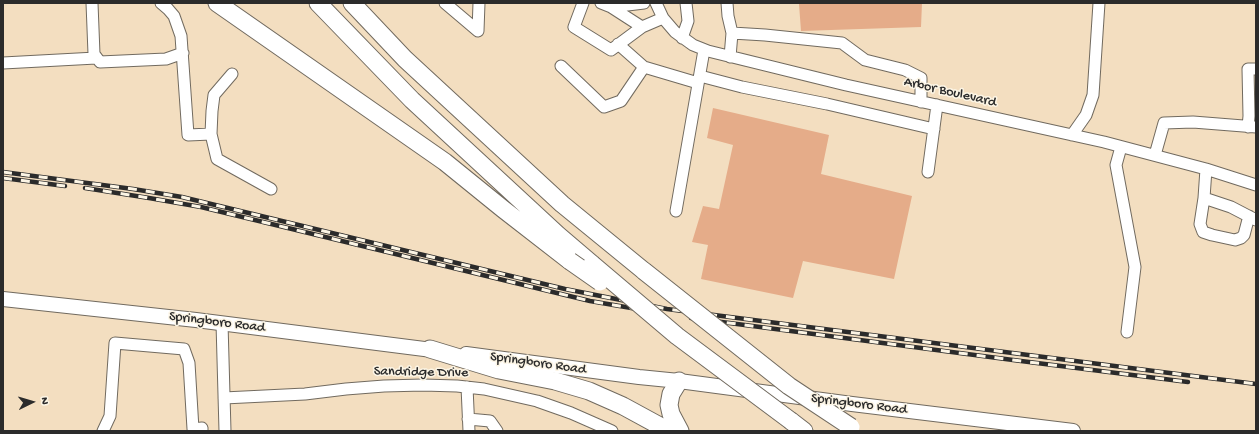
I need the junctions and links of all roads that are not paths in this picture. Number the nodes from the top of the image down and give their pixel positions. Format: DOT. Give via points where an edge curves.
graph roads {
  1 [pos="92,3"];
  2 [pos="161,3"];
  3 [pos="217,3"];
  4 [pos="318,3"];
  5 [pos="352,3"];
  6 [pos="445,3"];
  7 [pos="479,3"];
  8 [pos="583,3"];
  9 [pos="644,3"];
  10 [pos="656,3"];
  11 [pos="686,3"];
  12 [pos="728,3"];
  13 [pos="1099,3"];
  14 [pos="606,5"];
  15 [pos="663,18"];
  16 [pos="642,27"];
  17 [pos="732,33"];
  18 [pos="682,38"];
  19 [pos="618,44"];
  20 [pos="183,50"];
  21 [pos="704,50"];
  22 [pos="730,57"];
  23 [pos="96,58"];
  24 [pos="3,63"];
  25 [pos="561,66"];
  26 [pos="644,67"];
  27 [pos="1256,69"];
  28 [pos="232,74"];
  29 [pos="699,80"];
  30 [pos="921,102"];
  31 [pos="937,105"];
  32 [pos="1252,127"];
  33 [pos="934,129"];
  34 [pos="212,134"];
  35 [pos="1072,135"];
  36 [pos="1121,147"];
  37 [pos="1155,155"];
  38 [pos="1206,169"];
  39 [pos="928,172"];
  40 [pos="1256,185"];
  41 [pos="271,189"];
  42 [pos="1204,198"];
  43 [pos="676,211"];
  44 [pos="1252,218"];
  45 [pos="3,299"];
  46 [pos="222,323"];
  47 [pos="1127,332"];
  48 [pos="677,336"];
  49 [pos="430,349"];
  50 [pos="679,381"];
  51 [pos="467,387"];
  52 [pos="224,398"];
  53 [pos="468,419"];
  54 [pos="798,426"];
  55 [pos="854,429"];
  56 [pos="103,431"];
  57 [pos="202,431"];
  58 [pos="225,431"];
  59 [pos="468,431"];
  60 [pos="497,431"];
  61 [pos="612,431"];
  62 [pos="669,431"];
  63 [pos="680,431"];
  64 [pos="1073,431"];
  1 -- 23 [label="street"];
  2 -- 20 [label="street" via="174,16 182,36"];
  3 -- 48 [label="highway, bridge" via="445,162 570,261"];
  4 -- 48 [label="highway, bridge" via="412,100 553,230"];
  5 -- 55 [label="highway, bridge" via="404,59 562,204 789,386"];
  6 -- 7 [label="street" via="478,30"];
  8 -- 19 [label="street" via="574,27 611,50"];
  9 -- 14 [label="street"];
  10 -- 15 [label="street, Arbor Boulevard"];
  11 -- 18 [label="street" via="688,21"];
  12 -- 17 [label="street"];
  13 -- 35 [label="street" via="1093,95 1086,115"];
  14 -- 16 [label="street"];
  15 -- 16 [label="street"];
  15 -- 18 [label="street, Arbor Boulevard"];
  16 -- 19 [label="street"];
  17 -- 22 [label="street"];
  17 -- 30 [label="street" via="842,44 865,60 905,70 921,78"];
  18 -- 21 [label="street, Arbor Boulevard"];
  19 -- 26 [label="street"];
  20 -- 23 [label="street" via="166,59 100,62"];
  20 -- 34 [label="street" via="188,135"];
  21 -- 22 [label="street, Arbor Boulevard"];
  21 -- 29 [label="street"];
  22 -- 30 [label="street, Arbor Boulevard"];
  23 -- 24 [label="street"];
  25 -- 26 [label="street" via="604,107 621,101"];
  26 -- 29 [label="street"];
  27 -- 32 [label="street" via="1248,69 1249,116"];
  28 -- 34 [label="street" via="214,95"];
  29 -- 33 [label="street" via="826,104"];
  29 -- 43 [label="street"];
  30 -- 31 [label="street, Arbor Boulevard"];
  31 -- 33 [label="street"];
  31 -- 35 [label="street, Arbor Boulevard"];
  32 -- 37 [label="street" via="1193,122 1164,123"];
  33 -- 39 [label="street"];
  34 -- 41 [label="street" via="217,158"];
  35 -- 36 [label="street, Arbor Boulevard"];
  36 -- 37 [label="street, Arbor Boulevard"];
  36 -- 47 [label="street" via="1116,165 1135,267"];
  37 -- 38 [label="street, Arbor Boulevard"];
  38 -- 40 [label="street, Arbor Boulevard"];
  38 -- 42 [label="street"];
  42 -- 44 [label="street" via="1232,207"];
  42 -- 44 [label="street" via="1200,224 1203,232 1235,240 1244,235"];
  45 -- 46 [label="main road, Springboro Road"];
  46 -- 49 [label="main road, Springboro Road"];
  46 -- 52 [label="street"];
  48 -- 54 [label="highway, bridge"];
  49 -- 50 [label="main road, Springboro Road"];
  49 -- 62 [label="highway" via="499,370 555,381 589,391"];
  50 -- 63 [label="highway" via="671,394 669,405"];
  50 -- 64 [label="main road, Springboro Road"];
  51 -- 52 [label="street, Sandridge Drive" via="384,386 305,394"];
  51 -- 53 [label="street"];
  51 -- 61 [label="street, Sandridge Drive" via="537,401"];
  52 -- 58 [label="street"];
  53 -- 59 [label="street"];
  53 -- 60 [label="street" via="490,421"];
  56 -- 57 [label="street" via="110,416 115,343 184,349 189,363 193,429 202,428"];
}
